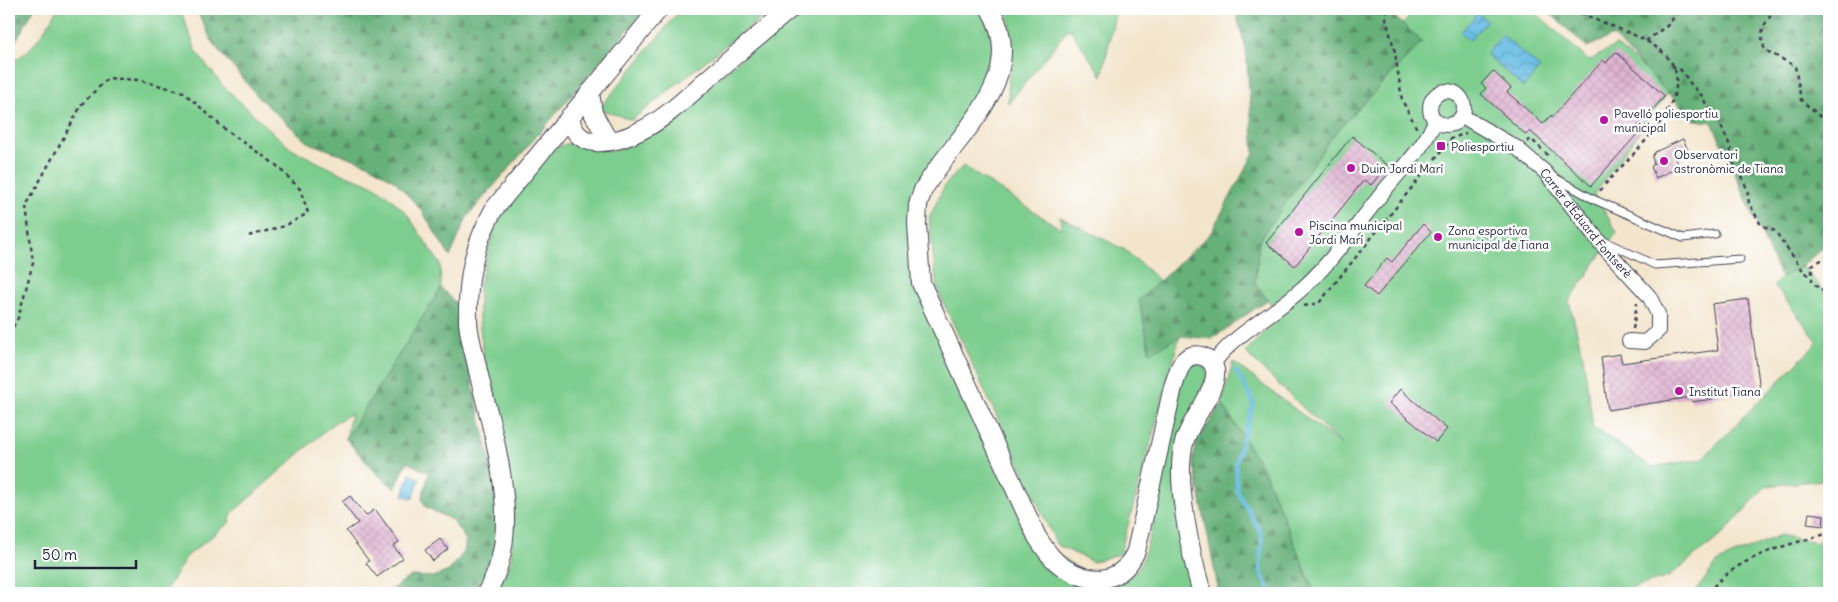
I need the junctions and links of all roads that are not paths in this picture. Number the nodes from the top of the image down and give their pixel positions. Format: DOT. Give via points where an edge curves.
graph roads {
  1 [pos="658,9"];
  2 [pos="790,9"];
  3 [pos="990,9"];
  4 [pos="590,92"];
  5 [pos="570,116"];
  6 [pos="1462,116"];
  7 [pos="1435,120"];
  8 [pos="583,139"];
  9 [pos="608,140"];
  10 [pos="546,144"];
  11 [pos="1545,172"];
  12 [pos="1715,234"];
  13 [pos="1595,236"];
  14 [pos="1740,259"];
  15 [pos="1629,341"];
  16 [pos="1213,364"];
  17 [pos="486,593"];
  18 [pos="1202,593"];
  1 -- 4 [label="street"];
  2 -- 9 [label="street" via="660,119 627,137"];
  3 -- 16 [label="street" via="1000,38 998,78 986,104 922,190 918,205 917,255 921,283 931,308 1037,537 1052,558 1065,569 1102,579 1114,577 1132,561 1180,368 1193,356 1204,356"];
  4 -- 5 [label="street"];
  4 -- 9 [label="street" via="593,113"];
  5 -- 8 [label="street" via="571,124"];
  5 -- 9 [label="street"];
  5 -- 10 [label="street"];
  6 -- 7 [label="street" via="1449,125"];
  6 -- 7 [label="street" via="1464,104 1461,99 1457,94 1446,91 1431,102 1431,115"];
  6 -- 11 [label="street, Carrer d'Eduard Fontserè" via="1517,148"];
  7 -- 16 [label="street" via="1423,141 1318,273 1287,302 1224,348"];
  8 -- 9 [label="street" via="601,144"];
  8 -- 10 [label="street"];
  10 -- 17 [label="street" via="494,209 480,235 469,284 468,324 502,475 505,516 495,579"];
  11 -- 12 [label="lane" via="1595,200 1683,238"];
  11 -- 13 [label="street, Carrer d'Eduard Fontserè"];
  13 -- 14 [label="lane" via="1656,265"];
  13 -- 15 [label="street, Carrer d'Eduard Fontserè" via="1644,291 1658,314 1660,326 1655,336 1644,342"];
  16 -- 18 [label="street" via="1212,385 1187,433 1180,466"];
}
